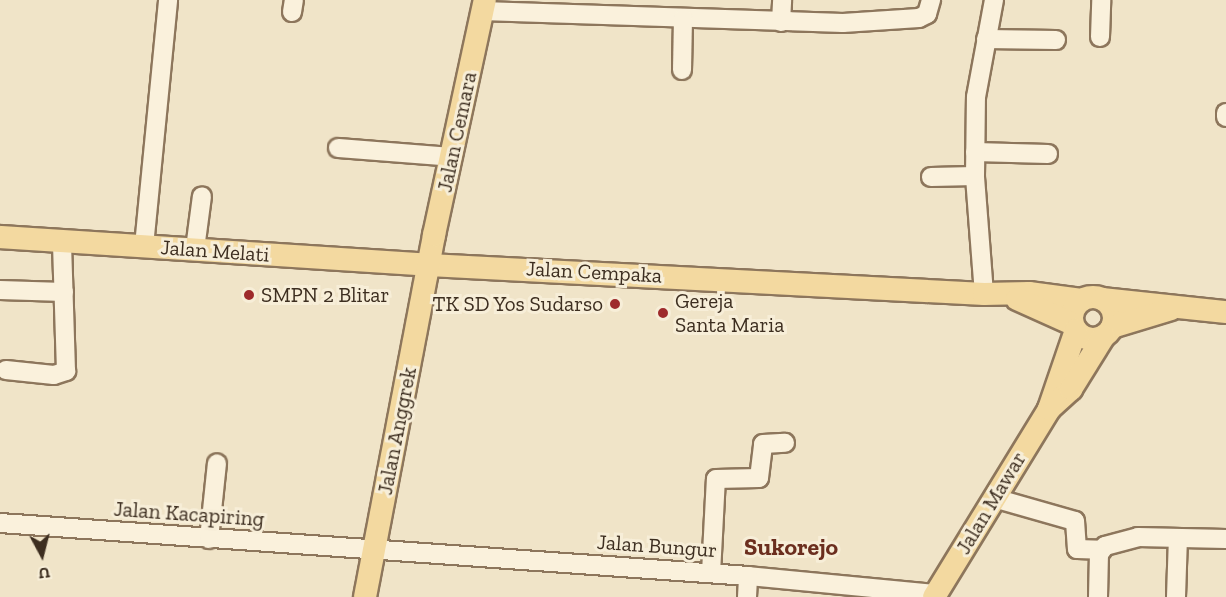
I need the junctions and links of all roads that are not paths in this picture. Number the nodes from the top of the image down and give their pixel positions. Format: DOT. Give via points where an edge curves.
graph roads {
  1 [pos="168,0"];
  2 [pos="782,0"];
  3 [pos="931,0"];
  4 [pos="994,0"];
  5 [pos="1101,0"];
  6 [pos="484,6"];
  7 [pos="705,9"];
  8 [pos="683,18"];
  9 [pos="781,22"];
  10 [pos="1100,37"];
  11 [pos="986,39"];
  12 [pos="1056,40"];
  13 [pos="682,70"];
  14 [pos="338,148"];
  15 [pos="975,152"];
  16 [pos="1048,154"];
  17 [pos="452,158"];
  18 [pos="975,176"];
  19 [pos="932,177"];
  20 [pos="202,196"];
  21 [pos="0,237"];
  22 [pos="62,241"];
  23 [pos="144,246"];
  24 [pos="195,249"];
  25 [pos="429,265"];
  26 [pos="0,290"];
  27 [pos="64,292"];
  28 [pos="984,294"];
  29 [pos="1011,295"];
  30 [pos="1092,300"];
  31 [pos="1172,309"];
  32 [pos="1226,312"];
  33 [pos="1074,327"];
  34 [pos="1108,332"];
  35 [pos="6,370"];
  36 [pos="1049,409"];
  37 [pos="784,444"];
  38 [pos="217,463"];
  39 [pos="994,498"];
  40 [pos="0,523"];
  41 [pos="1178,538"];
  42 [pos="209,539"];
  43 [pos="1226,539"];
  44 [pos="374,548"];
  45 [pos="1101,550"];
  46 [pos="711,573"];
  47 [pos="748,576"];
  48 [pos="935,596"];
  49 [pos="365,597"];
  50 [pos="747,597"];
  51 [pos="1098,597"];
  52 [pos="1176,597"];
  1 -- 23 [label="street"];
  2 -- 9 [label="street"];
  3 -- 9 [label="street" via="927,14 915,19"];
  4 -- 11 [label="street"];
  5 -- 10 [label="street"];
  6 -- 8 [label="street"];
  6 -- 17 [label="main road, Jalan Cemara"];
  7 -- 8 [label="street"];
  7 -- 9 [label="street"];
  8 -- 13 [label="street"];
  11 -- 12 [label="street"];
  11 -- 15 [label="street" via="976,98"];
  14 -- 17 [label="street"];
  15 -- 16 [label="street"];
  15 -- 18 [label="street"];
  17 -- 25 [label="main road, Jalan Cemara"];
  18 -- 19 [label="street"];
  18 -- 28 [label="street"];
  20 -- 24 [label="street"];
  21 -- 22 [label="main road, Jalan Melati"];
  22 -- 23 [label="main road, Jalan Melati"];
  22 -- 27 [label="street"];
  23 -- 24 [label="main road, Jalan Melati"];
  24 -- 25 [label="main road, Jalan Melati"];
  25 -- 28 [label="main road, Jalan Cempaka"];
  25 -- 44 [label="main road, Jalan Anggrek"];
  26 -- 27 [label="street"];
  27 -- 35 [label="street" via="66,371 54,375"];
  28 -- 29 [label="main road, Jalan Cempaka"];
  29 -- 30 [label="main road, Jalan Cempaka"];
  29 -- 33 [label="main road, Jalan Cempaka"];
  30 -- 31 [label="main road, Jalan Cempaka"];
  30 -- 33 [label="main road" via="1073,311"];
  30 -- 34 [label="main road" via="1111,308"];
  31 -- 32 [label="main road, Jalan Cempaka"];
  31 -- 34 [label="main road"];
  33 -- 34 [label="main road" via="1086,338"];
  33 -- 36 [label="main road, Jalan Mawar"];
  34 -- 36 [label="main road, Jalan Mawar" via="1071,389"];
  36 -- 39 [label="main road, Jalan Mawar"];
  37 -- 46 [label="street" via="763,444 759,478 716,479"];
  38 -- 42 [label="street"];
  39 -- 45 [label="street" via="1075,521 1077,549"];
  39 -- 48 [label="main road, Jalan Mawar"];
  40 -- 42 [label="street, Jalan Kacapiring"];
  41 -- 43 [label="street"];
  41 -- 45 [label="street" via="1138,537"];
  41 -- 52 [label="street"];
  42 -- 44 [label="street, Jalan Kacapiring"];
  44 -- 46 [label="street, Jalan Bungur"];
  44 -- 49 [label="main road, Jalan Anggrek"];
  45 -- 51 [label="street"];
  46 -- 47 [label="street, Jalan Bungur"];
  47 -- 48 [label="street, Jalan Bungur"];
  47 -- 50 [label="street"];
}
